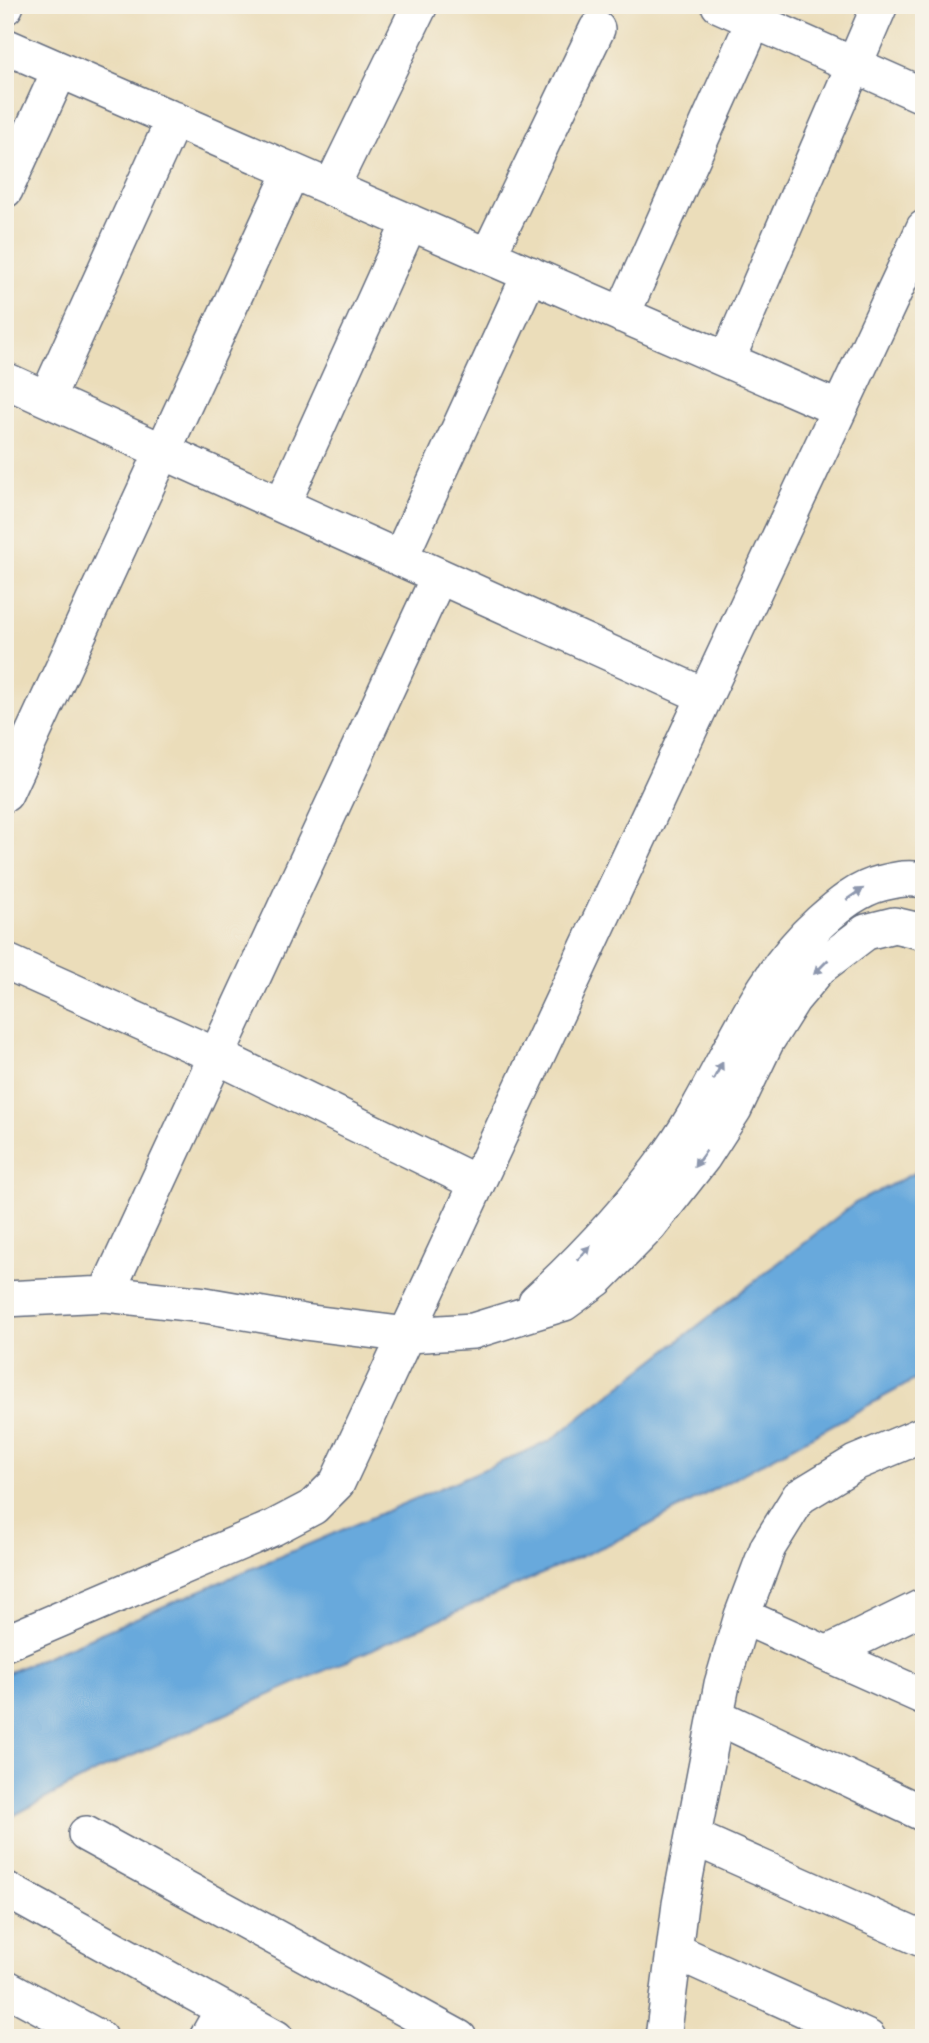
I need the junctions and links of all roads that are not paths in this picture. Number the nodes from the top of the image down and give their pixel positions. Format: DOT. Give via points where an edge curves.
graph roads {
  1 [pos="420,5"];
  2 [pos="719,5"];
  3 [pos="880,5"];
  4 [pos="758,14"];
  5 [pos="597,29"];
  6 [pos="5,47"];
  7 [pos="855,65"];
  8 [pos="60,70"];
  9 [pos="924,96"];
  10 [pos="174,120"];
  11 [pos="292,171"];
  12 [pos="331,188"];
  13 [pos="5,190"];
  14 [pos="410,222"];
  15 [pos="924,228"];
  16 [pos="488,256"];
  17 [pos="530,274"];
  18 [pos="622,314"];
  19 [pos="727,360"];
  20 [pos="5,380"];
  21 [pos="47,398"];
  22 [pos="839,409"];
  23 [pos="162,451"];
  24 [pos="282,505"];
  25 [pos="400,558"];
  26 [pos="439,576"];
  27 [pos="705,696"];
  28 [pos="5,794"];
  29 [pos="924,881"];
  30 [pos="924,932"];
  31 [pos="5,961"];
  32 [pos="217,1056"];
  33 [pos="477,1183"];
  34 [pos="106,1294"];
  35 [pos="5,1299"];
  36 [pos="517,1318"];
  37 [pos="408,1335"];
  38 [pos="924,1434"];
  39 [pos="924,1606"];
  40 [pos="742,1616"];
  41 [pos="5,1643"];
  42 [pos="828,1653"];
  43 [pos="924,1697"];
  44 [pos="716,1716"];
  45 [pos="924,1814"];
  46 [pos="86,1834"];
  47 [pos="695,1838"];
  48 [pos="5,1889"];
  49 [pos="924,1940"];
  50 [pos="676,1951"];
  51 [pos="5,1987"];
  52 [pos="215,2024"];
  53 [pos="99,2038"];
  54 [pos="276,2038"];
  55 [pos="459,2038"];
  56 [pos="663,2038"];
  57 [pos="867,2038"];
  1 -- 12 [label="street"];
  2 -- 4 [label="street"];
  3 -- 7 [label="street"];
  4 -- 7 [label="street"];
  4 -- 18 [label="street"];
  5 -- 16 [label="street"];
  6 -- 8 [label="street"];
  7 -- 9 [label="street"];
  7 -- 19 [label="street"];
  8 -- 10 [label="street"];
  8 -- 13 [label="street"];
  10 -- 11 [label="street"];
  10 -- 21 [label="street"];
  11 -- 12 [label="street"];
  11 -- 23 [label="street"];
  12 -- 14 [label="street"];
  14 -- 16 [label="street"];
  14 -- 24 [label="street"];
  15 -- 22 [label="street"];
  16 -- 17 [label="street"];
  17 -- 18 [label="street"];
  17 -- 25 [label="street"];
  18 -- 19 [label="street"];
  19 -- 22 [label="street"];
  20 -- 21 [label="street"];
  21 -- 23 [label="street"];
  22 -- 27 [label="street"];
  23 -- 24 [label="street"];
  23 -- 28 [label="street"];
  24 -- 25 [label="street"];
  25 -- 26 [label="street"];
  26 -- 27 [label="street"];
  26 -- 32 [label="street"];
  27 -- 33 [label="street"];
  36 -- 29 [label="street, one-way" via="634,1199 671,1151 758,995 793,946 864,888 894,880"];
  30 -- 36 [label="street, one-way" via="894,925 866,932 820,967 780,1020 734,1109 703,1157 649,1226 597,1279 564,1303"];
  31 -- 32 [label="street"];
  32 -- 33 [label="street"];
  32 -- 34 [label="street"];
  33 -- 37 [label="street"];
  34 -- 35 [label="street"];
  34 -- 37 [label="street"];
  36 -- 37 [label="street" via="473,1331"];
  37 -- 41 [label="street" via="337,1483 313,1507"];
  38 -- 40 [label="street" via="855,1463 799,1497 768,1547"];
  39 -- 42 [label="street"];
  40 -- 42 [label="street"];
  40 -- 44 [label="street"];
  42 -- 43 [label="street"];
  44 -- 45 [label="street"];
  44 -- 47 [label="street"];
  46 -- 55 [label="street"];
  47 -- 49 [label="street"];
  47 -- 50 [label="street" via="680,1904"];
  48 -- 52 [label="street"];
  50 -- 56 [label="street"];
  50 -- 57 [label="street"];
  51 -- 53 [label="street"];
  52 -- 54 [label="street"];
}
